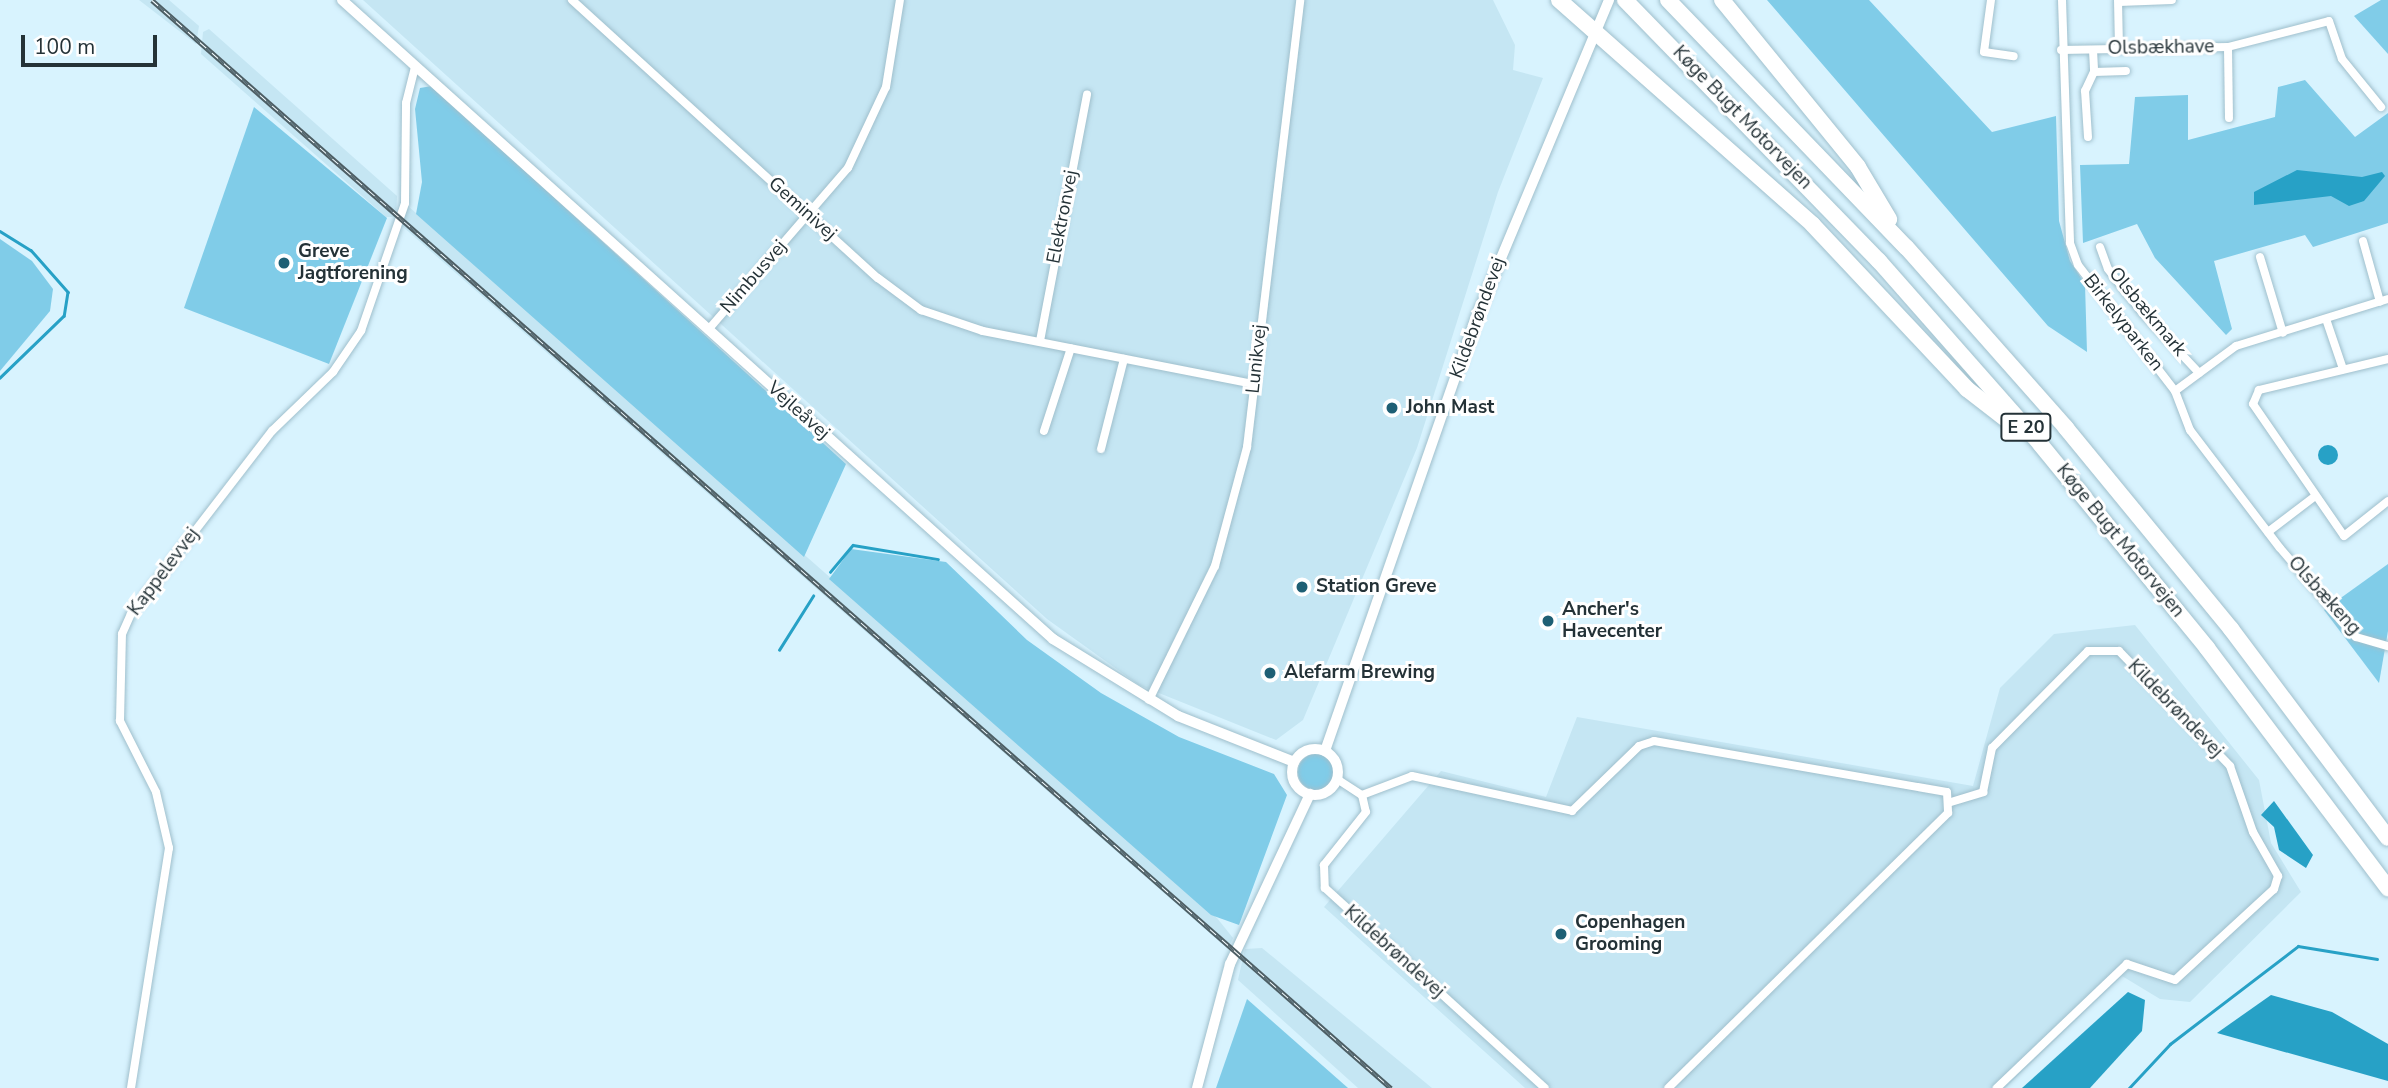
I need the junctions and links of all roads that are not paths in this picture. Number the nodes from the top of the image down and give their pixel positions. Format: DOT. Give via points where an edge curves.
graph roads {
  1 [pos="342,0"];
  2 [pos="572,0"];
  3 [pos="900,0"];
  4 [pos="1300,0"];
  5 [pos="1559,0"];
  6 [pos="1625,0"];
  7 [pos="1668,0"];
  8 [pos="1722,0"];
  9 [pos="1990,0"];
  10 [pos="2062,0"];
  11 [pos="2172,0"];
  12 [pos="2118,1"];
  13 [pos="1607,5"];
  14 [pos="1594,37"];
  15 [pos="2228,47"];
  16 [pos="2119,49"];
  17 [pos="2061,50"];
  18 [pos="2093,50"];
  19 [pos="2014,56"];
  20 [pos="415,67"];
  21 [pos="2126,71"];
  22 [pos="2094,72"];
  23 [pos="1087,94"];
  24 [pos="2381,107"];
  25 [pos="2229,118"];
  26 [pos="2088,136"];
  27 [pos="808,214"];
  28 [pos="2363,241"];
  29 [pos="2100,247"];
  30 [pos="1907,248"];
  31 [pos="2260,257"];
  32 [pos="2384,300"];
  33 [pos="2326,319"];
  34 [pos="708,330"];
  35 [pos="2283,333"];
  36 [pos="1040,341"];
  37 [pos="1071,348"];
  38 [pos="1124,359"];
  39 [pos="2388,359"];
  40 [pos="2343,369"];
  41 [pos="2199,373"];
  42 [pos="1254,384"];
  43 [pos="2175,391"];
  44 [pos="1044,430"];
  45 [pos="2041,445"];
  46 [pos="1101,449"];
  47 [pos="2314,496"];
  48 [pos="2388,501"];
  49 [pos="2268,532"];
  50 [pos="2388,646"];
  51 [pos="1149,700"];
  52 [pos="1325,751"];
  53 [pos="1294,762"];
  54 [pos="1337,779"];
  55 [pos="1310,794"];
  56 [pos="1362,795"];
  57 [pos="1951,802"];
  58 [pos="2388,838"];
  59 [pos="2388,888"];
  60 [pos="131,1088"];
  61 [pos="1197,1088"];
  62 [pos="1545,1088"];
  63 [pos="1668,1088"];
  64 [pos="1997,1088"];
  1 -- 20 [label="street, Vejleåvej"];
  2 -- 27 [label="street, Geminivej"];
  3 -- 27 [label="street, Nimbusvej" via="875,117 848,168"];
  4 -- 42 [label="street, Lunikvej"];
  5 -- 14 [label="highway"];
  6 -- 45 [label="highway, Køge Bugt Motorvejen / E 20" via="1879,261"];
  7 -- 30 [label="highway, Køge Bugt Motorvejen / E 20"];
  8 -- 30 [label="highway" via="1858,167"];
  9 -- 19 [label="street" via="1984,52"];
  10 -- 17 [label="street, Birkelyparken"];
  11 -- 12 [label="street"];
  12 -- 16 [label="street"];
  13 -- 14 [label="street, Kildebrøndevej"];
  14 -- 45 [label="highway" via="1813,225 1967,389"];
  14 -- 52 [label="street, Kildebrøndevej" via="1476,318"];
  15 -- 16 [label="street, Olsbækhave"];
  15 -- 24 [label="street, Olsbækhave" via="2329,21 2342,60"];
  15 -- 25 [label="street, Olsbækhave"];
  16 -- 18 [label="street, Olsbækhave"];
  17 -- 18 [label="street, Olsbækhave"];
  17 -- 43 [label="street, Birkelyparken" via="2070,243 2078,265"];
  18 -- 22 [label="street, Olsbækhave"];
  20 -- 34 [label="street, Vejleåvej"];
  20 -- 60 [label="street, Kappelevvej" via="406,103 405,203 361,331 333,372 272,431 131,614 122,634 120,721 160,803 169,848"];
  21 -- 22 [label="street, Olsbækhave"];
  22 -- 26 [label="street, Olsbækhave" via="2085,91"];
  23 -- 36 [label="street, Elektronvej"];
  27 -- 34 [label="street, Nimbusvej"];
  27 -- 36 [label="street, Geminivej" via="921,310 957,324"];
  28 -- 32 [label="street, Olsbækmark"];
  29 -- 41 [label="street, Olsbækmark" via="2133,301"];
  30 -- 58 [label="highway, Køge Bugt Motorvejen / E 20" via="2158,538"];
  31 -- 35 [label="street"];
  32 -- 33 [label="street, Olsbækmark"];
  33 -- 35 [label="street, Olsbækmark"];
  33 -- 40 [label="street"];
  34 -- 51 [label="street, Vejleåvej" via="1053,639"];
  35 -- 41 [label="street, Olsbækmark" via="2236,346"];
  36 -- 37 [label="street, Geminivej"];
  37 -- 38 [label="street, Geminivej"];
  37 -- 44 [label="street"];
  38 -- 42 [label="street, Geminivej"];
  38 -- 46 [label="street"];
  39 -- 40 [label="street"];
  40 -- 47 [label="street" via="2259,390 2254,399 2257,418"];
  41 -- 43 [label="street, Olsbækmark"];
  42 -- 51 [label="street, Lunikvej" via="1247,447 1221,551"];
  43 -- 49 [label="street, Birkelyparken" via="2190,430"];
  45 -- 59 [label="highway, Køge Bugt Motorvejen / E 20" via="2199,637"];
  47 -- 48 [label="street" via="2344,536"];
  47 -- 49 [label="street"];
  49 -- 50 [label="street, Olsbækeng" via="2356,637"];
  51 -- 53 [label="street, Vejleåvej"];
  52 -- 53 [label="street" via="1307,750"];
  52 -- 54 [label="street" via="1338,766"];
  53 -- 55 [label="street" via="1297,786"];
  54 -- 55 [label="street" via="1329,790"];
  54 -- 56 [label="street"];
  55 -- 61 [label="street" via="1230,964"];
  56 -- 57 [label="street" via="1412,776 1572,811 1639,746 1654,741 1938,789"];
  56 -- 62 [label="street, Kildebrøndevej" via="1363,820 1324,865 1325,888"];
  57 -- 63 [label="street" via="1948,813"];
  57 -- 64 [label="street, Kildebrøndevej" via="1983,792 1992,748 2088,651 2119,652 2230,766 2253,832 2278,876 2274,889 2175,980 2127,964"];
}
